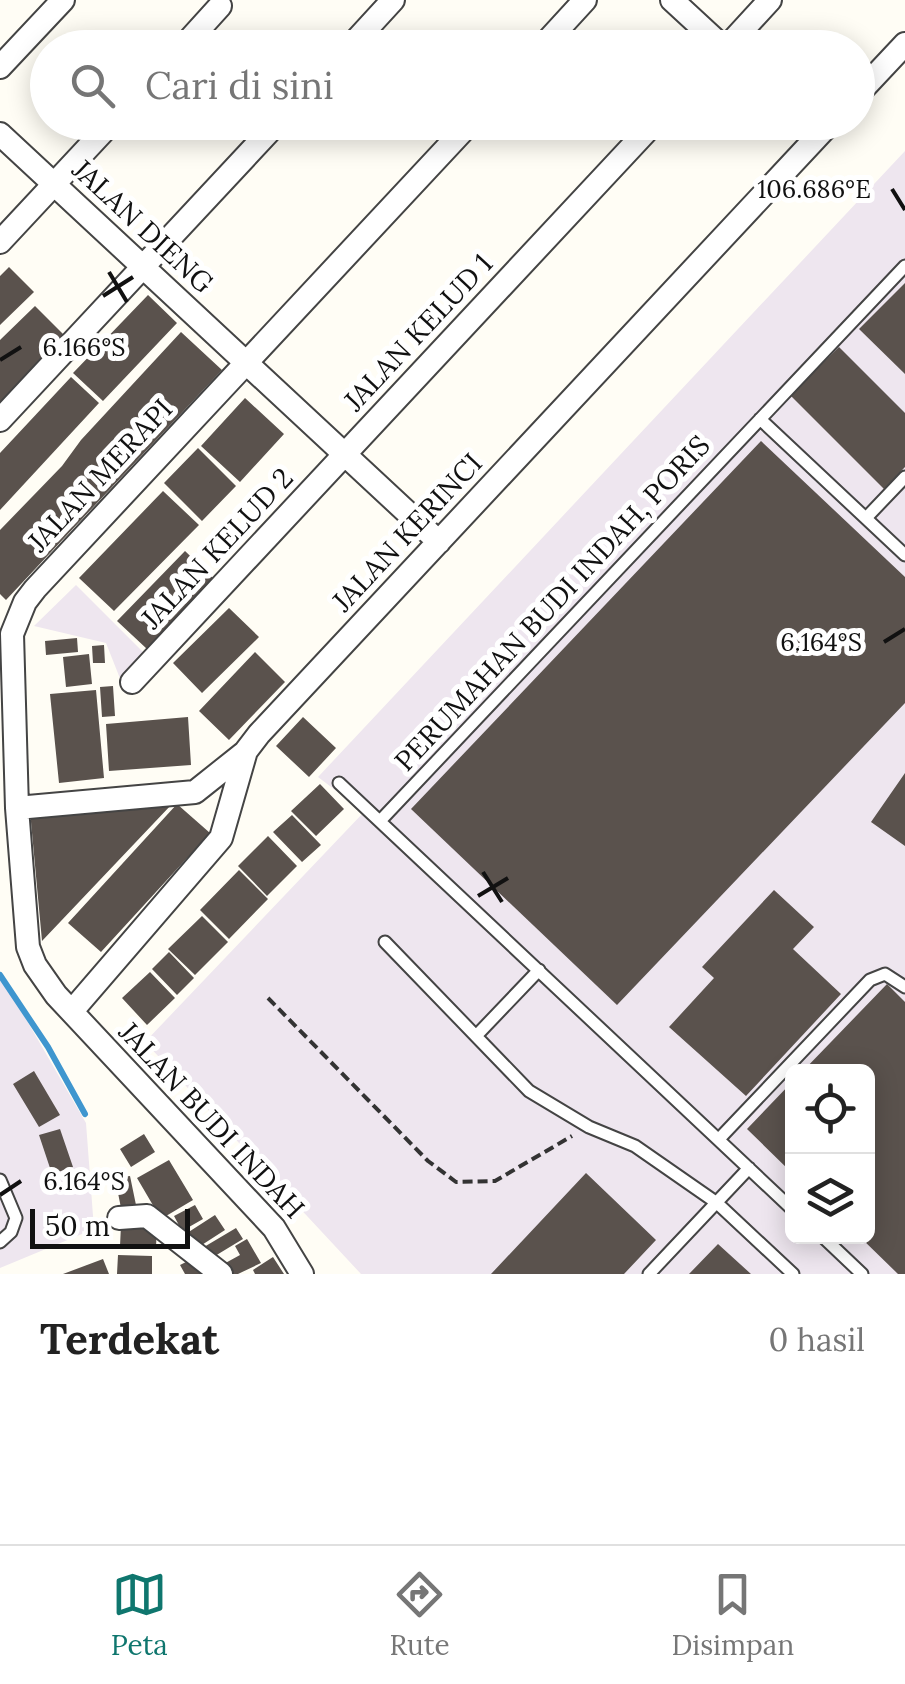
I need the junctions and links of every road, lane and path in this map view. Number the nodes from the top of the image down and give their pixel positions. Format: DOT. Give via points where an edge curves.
graph roads {
  1 [pos="63,0"];
  2 [pos="394,0"];
  3 [pos="586,0"];
  4 [pos="672,0"];
  5 [pos="770,0"];
  6 [pos="220,6"];
  7 [pos="35,30"];
  8 [pos="198,30"];
  9 [pos="366,30"];
  10 [pos="558,30"];
  11 [pos="704,30"];
  12 [pos="741,30"];
  13 [pos="30,35"];
  14 [pos="905,44"];
  15 [pos="0,67"];
  16 [pos="875,76"];
  17 [pos="0,134"];
  18 [pos="95,140"];
  19 [pos="261,140"];
  20 [pos="454,140"];
  21 [pos="639,140"];
  22 [pos="806,140"];
  23 [pos="54,184"];
  24 [pos="0,242"];
  25 [pos="905,266"];
  26 [pos="143,267"];
  27 [pos="246,362"];
  28 [pos="760,419"];
  29 [pos="0,420"];
  30 [pos="345,454"];
  31 [pos="905,476"];
  32 [pos="866,518"];
  33 [pos="439,542"];
  34 [pos="905,555"];
  35 [pos="6,629"];
  36 [pos="132,682"];
  37 [pos="246,751"];
  38 [pos="339,783"];
  39 [pos="195,792"];
  40 [pos="17,808"];
  41 [pos="228,820"];
  42 [pos="380,822"];
  43 [pos="386,942"];
  44 [pos="539,970"];
  45 [pos="905,987"];
  46 [pos="268,998"];
  47 [pos="72,1012"];
  48 [pos="476,1036"];
  49 [pos="589,1126"];
  50 [pos="719,1140"];
  51 [pos="749,1168"];
  52 [pos="0,1180"];
  53 [pos="785,1202"];
  54 [pos="716,1203"];
  55 [pos="118,1218"];
  56 [pos="0,1242"];
  57 [pos="830,1244"];
  58 [pos="222,1274"];
  59 [pos="302,1274"];
  60 [pos="650,1274"];
  61 [pos="793,1274"];
  62 [pos="862,1274"];
  1 -- 7 [label="street"];
  2 -- 9 [label="street"];
  3 -- 10 [label="street"];
  4 -- 11 [label="street"];
  5 -- 12 [label="street"];
  6 -- 8 [label="street"];
  13 -- 15 [label="street"];
  14 -- 16 [label="street"];
  17 -- 23 [label="street, JALAN DIENG"];
  18 -- 23 [label="street"];
  19 -- 26 [label="street"];
  20 -- 27 [label="street, JALAN MERAPI"];
  21 -- 30 [label="street, JALAN KELUD 1"];
  22 -- 33 [label="street, JALAN KERINCI"];
  23 -- 24 [label="street"];
  23 -- 26 [label="street, JALAN DIENG"];
  25 -- 28 [label="lane, PERUMAHAN BUDI INDAH, PORIS"];
  26 -- 27 [label="street, JALAN DIENG"];
  26 -- 29 [label="street"];
  27 -- 30 [label="street, JALAN DIENG"];
  27 -- 35 [label="street, JALAN MERAPI" via="34,588"];
  28 -- 32 [label="lane"];
  28 -- 42 [label="lane, PERUMAHAN BUDI INDAH, PORIS"];
  30 -- 33 [label="street, JALAN DIENG"];
  30 -- 36 [label="street, JALAN KELUD 2"];
  31 -- 32 [label="lane"];
  32 -- 34 [label="lane"];
  33 -- 37 [label="street, JALAN KERINCI"];
  35 -- 40 [label="street, JALAN MERAPI"];
  37 -- 39 [label="street"];
  37 -- 41 [label="street, JALAN KERINCI"];
  38 -- 42 [label="lane"];
  39 -- 40 [label="street"];
  39 -- 41 [label="street"];
  40 -- 47 [label="street, JALAN MERAPI" via="28,948"];
  41 -- 47 [label="street, JALAN KERINCI" via="206,858"];
  42 -- 44 [label="lane"];
  43 -- 48 [label="lane"];
  44 -- 48 [label="lane"];
  44 -- 50 [label="lane"];
  45 -- 50 [label="lane" via="885,974 870,980"];
  46 -- 49 [label="path" via="456,1182 495,1181"];
  47 -- 59 [label="street, JALAN BUDI INDAH" via="274,1228"];
  48 -- 49 [label="lane" via="529,1091"];
  49 -- 54 [label="lane" via="635,1146"];
  50 -- 51 [label="lane"];
  51 -- 53 [label="lane"];
  51 -- 54 [label="lane"];
  52 -- 56 [label="lane" via="16,1218"];
  54 -- 60 [label="lane"];
  54 -- 61 [label="lane"];
  55 -- 58 [label="street" via="147,1216"];
  57 -- 62 [label="lane"];
}
